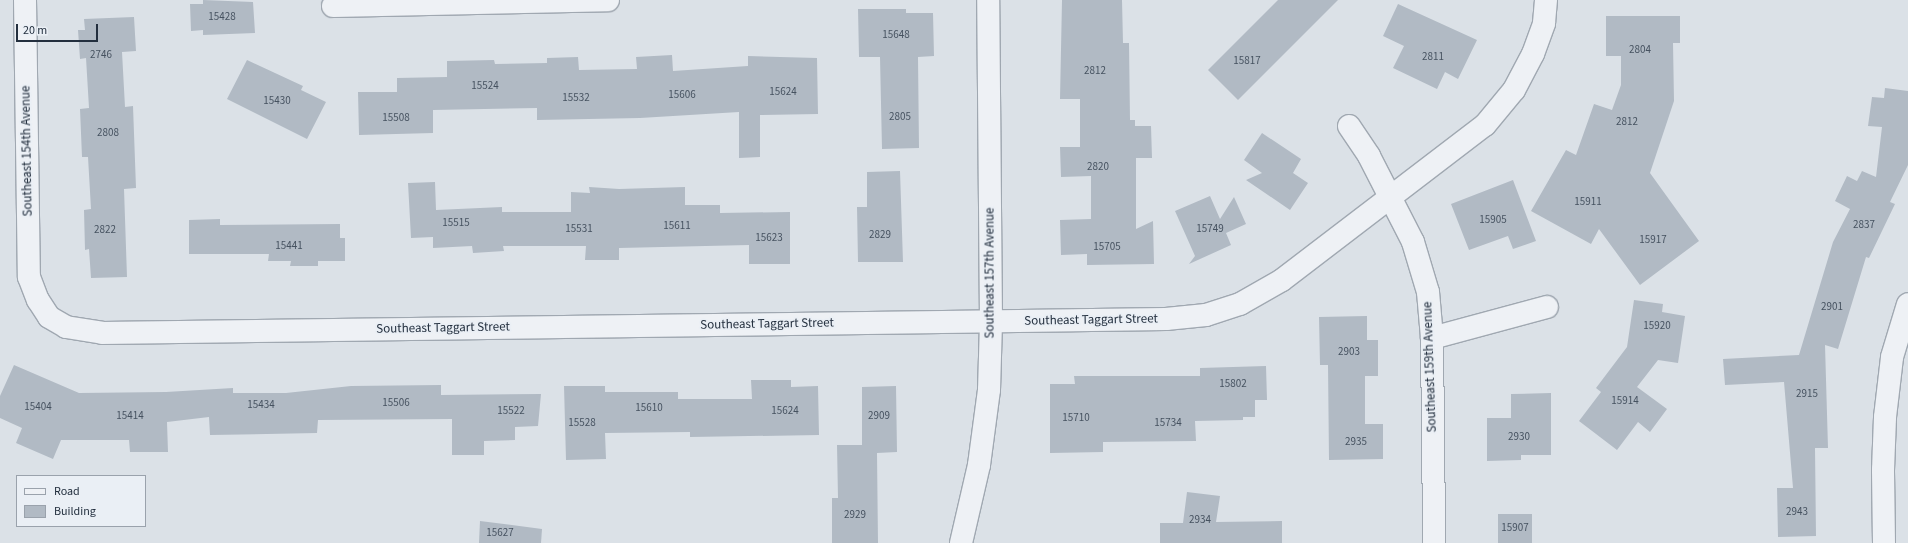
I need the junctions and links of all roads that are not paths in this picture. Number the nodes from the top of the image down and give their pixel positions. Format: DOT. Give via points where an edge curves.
graph roads {
  1 [pos="25,0"];
  2 [pos="608,0"];
  3 [pos="988,0"];
  4 [pos="1546,0"];
  5 [pos="333,6"];
  6 [pos="1349,126"];
  7 [pos="1389,196"];
  8 [pos="38,300"];
  9 [pos="1908,304"];
  10 [pos="1547,307"];
  11 [pos="991,321"];
  12 [pos="1432,338"];
  13 [pos="961,543"];
  14 [pos="1434,543"];
  15 [pos="1884,543"];
  1 -- 8 [label="street, Southeast 154th Avenue" via="29,277"];
  2 -- 5 [label="street"];
  3 -- 11 [label="street, Southeast 157th Avenue"];
  4 -- 7 [label="street" via="1544,23 1535,48 1514,90 1485,125"];
  6 -- 7 [label="street" via="1370,156"];
  7 -- 11 [label="street, Southeast Taggart Street" via="1282,280 1222,311 1189,318"];
  7 -- 12 [label="street, Southeast 159th Avenue" via="1419,257 1428,292"];
  8 -- 11 [label="street, Southeast Taggart Street" via="49,317 66,327 102,333"];
  9 -- 15 [label="street" via="1892,357 1885,417 1882,470"];
  10 -- 12 [label="street"];
  11 -- 13 [label="street, Southeast 157th Avenue" via="989,390 983,437"];
  12 -- 14 [label="street, Southeast 159th Avenue"];
}
